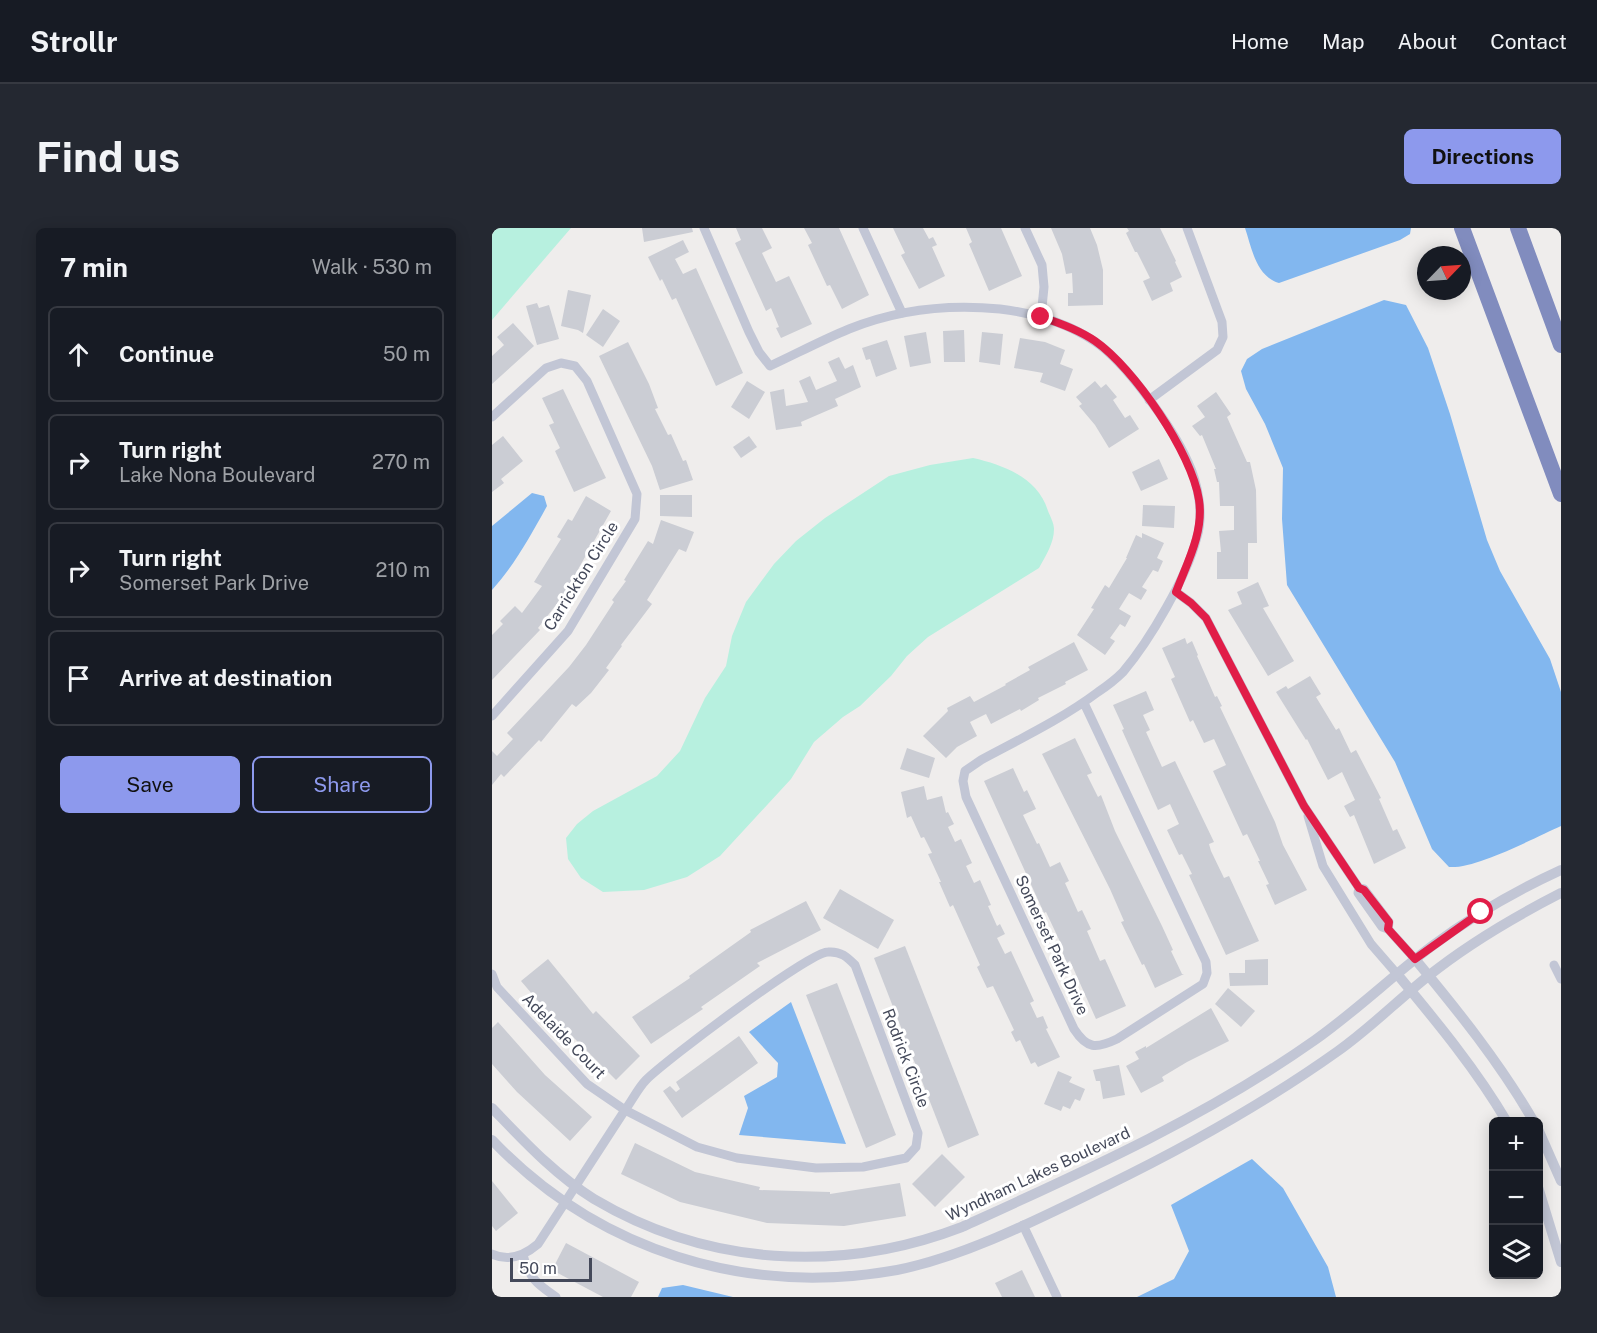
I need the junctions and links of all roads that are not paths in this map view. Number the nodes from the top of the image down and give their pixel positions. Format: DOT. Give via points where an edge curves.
graph roads {
  1 [pos="704,228"];
  2 [pos="863,228"];
  3 [pos="1025,228"];
  4 [pos="1187,228"];
  5 [pos="1462,228"];
  6 [pos="1518,228"];
  7 [pos="903,313"];
  8 [pos="1041,317"];
  9 [pos="1561,345"];
  10 [pos="1149,400"];
  11 [pos="492,417"];
  12 [pos="1561,494"];
  13 [pos="1176,592"];
  14 [pos="1084,703"];
  15 [pos="492,716"];
  16 [pos="1304,806"];
  17 [pos="1561,870"];
  18 [pos="1561,893"];
  19 [pos="1367,900"];
  20 [pos="1350,911"];
  21 [pos="1415,959"];
  22 [pos="1554,965"];
  23 [pos="492,974"];
  24 [pos="1397,974"];
  25 [pos="1429,976"];
  26 [pos="1561,979"];
  27 [pos="1411,990"];
  28 [pos="492,1108"];
  29 [pos="626,1110"];
  30 [pos="1504,1117"];
  31 [pos="1531,1117"];
  32 [pos="1543,1138"];
  33 [pos="492,1140"];
  34 [pos="1561,1181"];
  35 [pos="576,1186"];
  36 [pos="1543,1198"];
  37 [pos="565,1204"];
  38 [pos="1023,1225"];
  39 [pos="1559,1241"];
  40 [pos="492,1254"];
  41 [pos="523,1255"];
  42 [pos="1561,1262"];
  43 [pos="556,1297"];
  44 [pos="1057,1297"];
  1 -- 7 [label="street, Somerset Park Drive" via="749,332 770,366 850,329"];
  2 -- 7 [label="street"];
  3 -- 8 [label="street" via="1042,265"];
  4 -- 10 [label="street" via="1222,322 1223,337 1218,350"];
  5 -- 12 [label="highway"];
  6 -- 9 [label="highway"];
  7 -- 8 [label="street, Somerset Park Drive" via="1001,309"];
  8 -- 10 [label="street, Somerset Park Drive" via="1095,341 1123,366"];
  10 -- 13 [label="street, Somerset Park Drive" via="1189,463 1199,501 1198,536"];
  11 -- 15 [label="street, Carrickton Circle" via="546,368 561,363 575,366 587,381 637,494 634,519 568,631"];
  13 -- 14 [label="street, Somerset Park Drive" via="1122,673"];
  13 -- 16 [label="street" via="1206,618"];
  14 -- 14 [label="street, Somerset Park Drive" via="981,760 965,771 963,781 966,797 1074,1029 1090,1046 1102,1046 1203,984 1207,973 1206,962"];
  16 -- 19 [label="street" via="1364,890"];
  16 -- 20 [label="street" via="1323,866"];
  17 -- 21 [label="street, Wyndham Lakes Boulevard" via="1481,912"];
  18 -- 25 [label="street" via="1506,923"];
  19 -- 20 [label="street"];
  19 -- 21 [label="street" via="1389,922 1388,929"];
  20 -- 24 [label="street"];
  21 -- 24 [label="street, Wyndham Lakes Boulevard"];
  21 -- 25 [label="street"];
  22 -- 26 [label="street"];
  23 -- 29 [label="street, Adelaide Court" via="497,987 586,1084"];
  24 -- 27 [label="street"];
  24 -- 35 [label="street, Wyndham Lakes Boulevard" via="1315,1040 1138,1146 962,1227 899,1247 817,1258 736,1251 683,1239 605,1204"];
  25 -- 27 [label="street"];
  25 -- 31 [label="street" via="1509,1080"];
  27 -- 30 [label="street"];
  27 -- 38 [label="street" via="1339,1050 1288,1085 1146,1166"];
  28 -- 35 [label="street, Wyndham Lakes Boulevard"];
  29 -- 29 [label="street, Rodrick Circle" via="697,1147 737,1158 816,1168 862,1167 906,1158 916,1147 918,1133 855,965 845,954 826,951 774,982 688,1046 645,1081"];
  29 -- 35 [label="street, Rodrick Circle"];
  32 -- 34 [label="street"];
  33 -- 37 [label="street"];
  35 -- 37 [label="street, Rodrick Circle"];
  36 -- 39 [label="street"];
  37 -- 38 [label="street" via="636,1243 687,1263 762,1278 849,1278 897,1270 931,1262"];
  37 -- 41 [label="street, Rodrick Circle" via="538,1244"];
  38 -- 44 [label="street"];
  39 -- 42 [label="street"];
  40 -- 41 [label="street" via="510,1258"];
  41 -- 43 [label="street" via="533,1280"];
}
